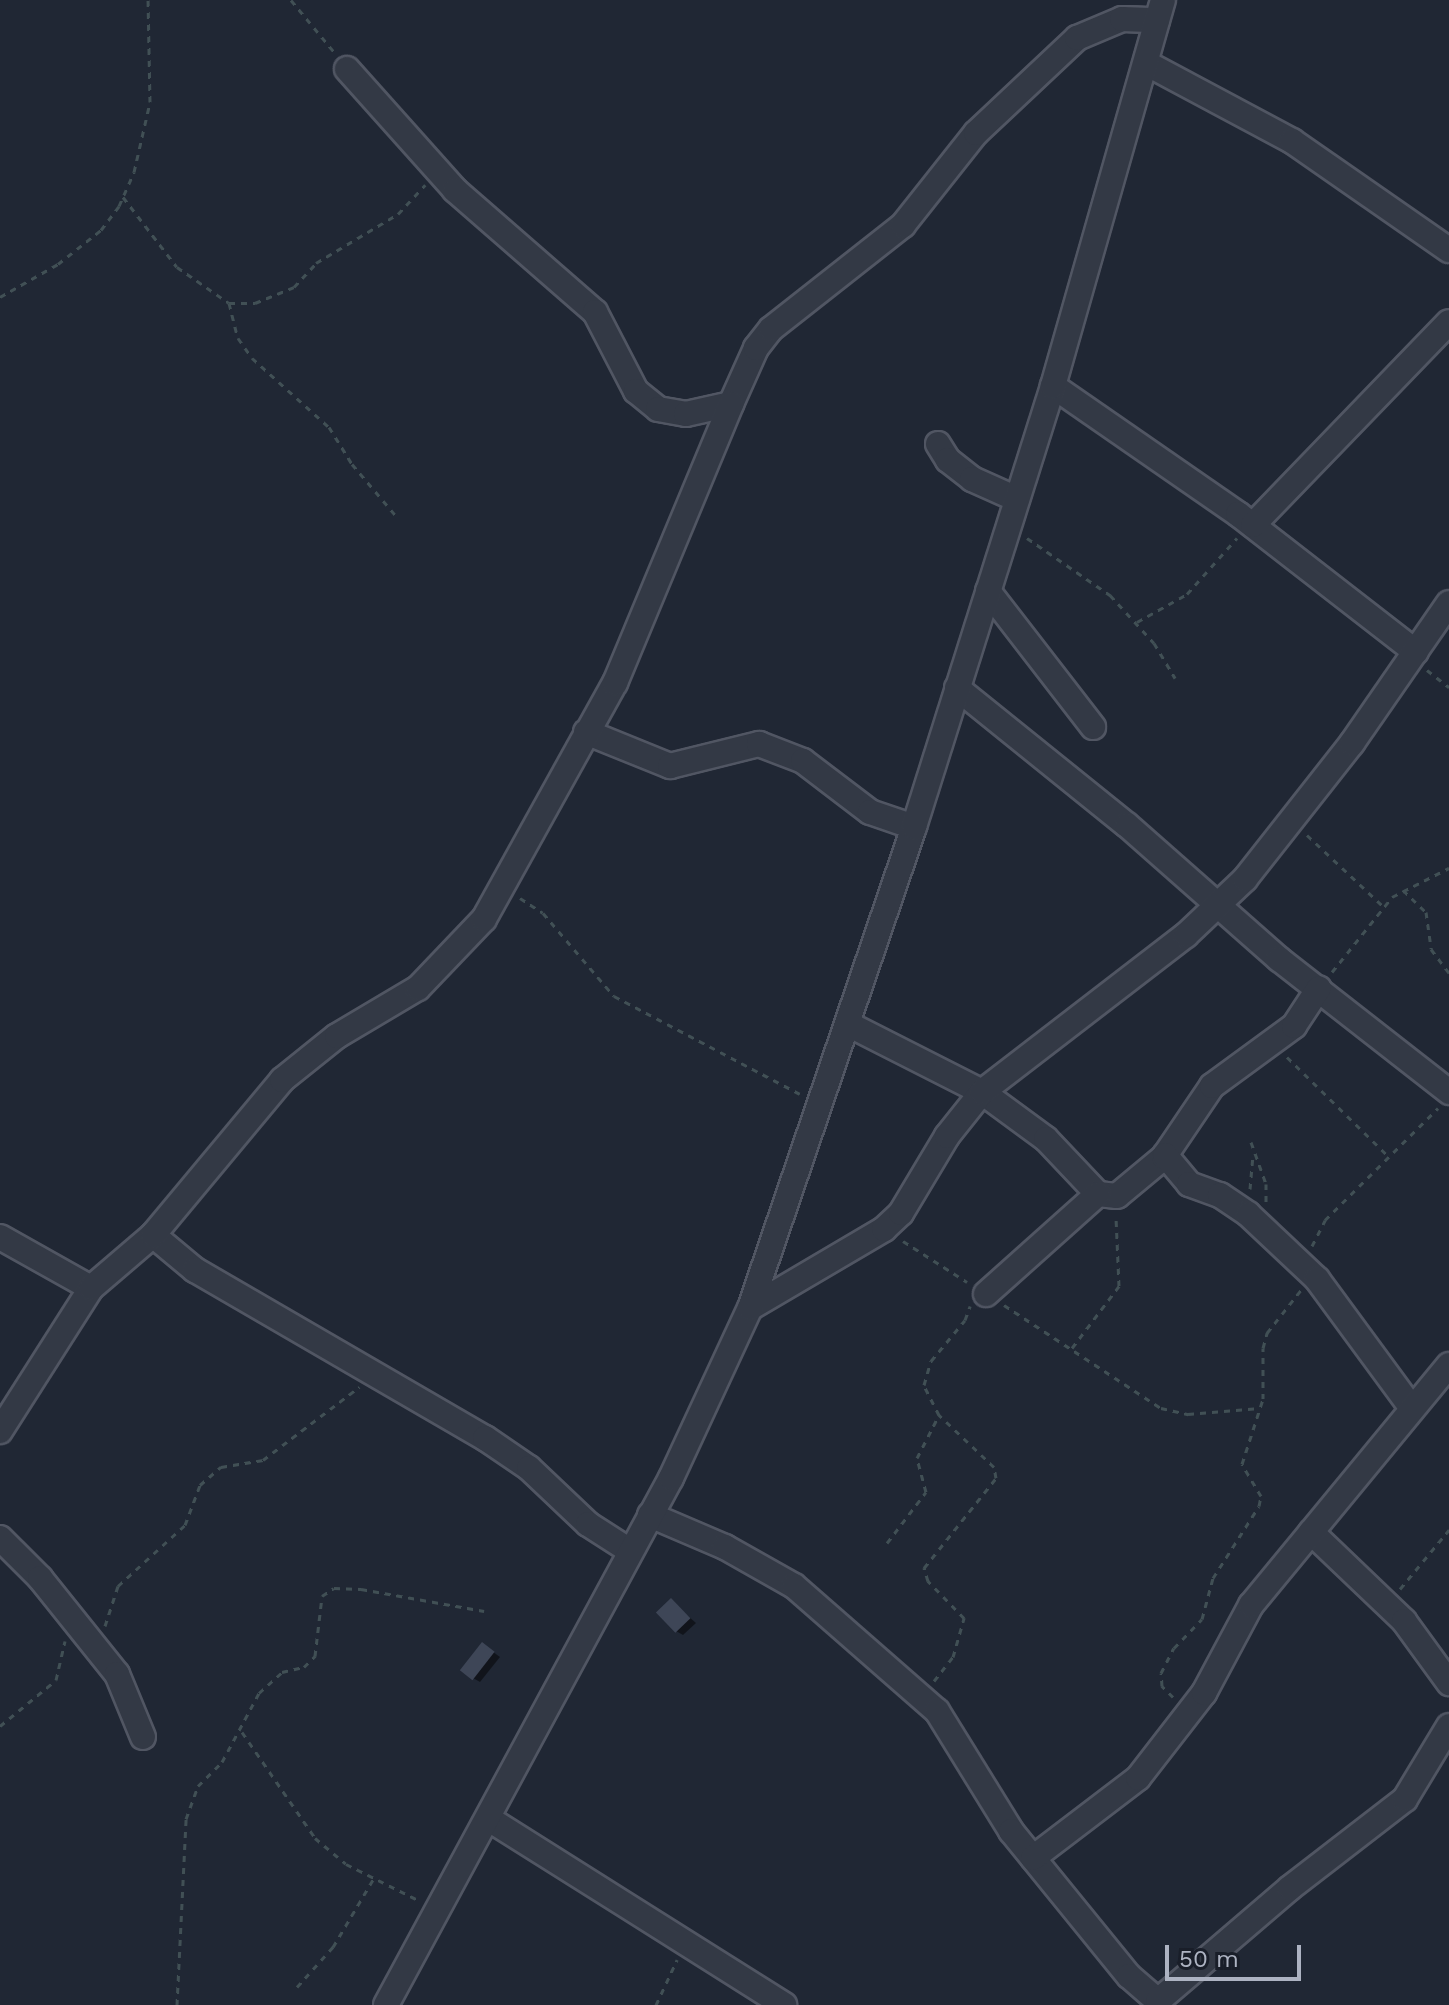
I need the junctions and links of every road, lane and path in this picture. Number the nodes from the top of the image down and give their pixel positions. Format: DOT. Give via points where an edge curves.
graph roads {
  1 [pos="148,0"];
  2 [pos="291,0"];
  3 [pos="1160,10"];
  4 [pos="1146,63"];
  5 [pos="347,69"];
  6 [pos="438,170"];
  7 [pos="123,197"];
  8 [pos="1449,250"];
  9 [pos="0,297"];
  10 [pos="229,303"];
  11 [pos="1449,322"];
  12 [pos="1053,386"];
  13 [pos="731,404"];
  14 [pos="938,444"];
  15 [pos="1013,510"];
  16 [pos="397,517"];
  17 [pos="1251,524"];
  18 [pos="988,591"];
  19 [pos="1449,603"];
  20 [pos="1136,623"];
  21 [pos="1414,655"];
  22 [pos="1175,678"];
  23 [pos="1449,687"];
  24 [pos="957,688"];
  25 [pos="1093,727"];
  26 [pos="586,732"];
  27 [pos="1291,823"];
  28 [pos="914,827"];
  29 [pos="1449,868"];
  30 [pos="504,887"];
  31 [pos="1403,890"];
  32 [pos="1219,905"];
  33 [pos="1383,906"];
  34 [pos="1449,973"];
  35 [pos="1320,989"];
  36 [pos="850,1025"];
  37 [pos="1273,1042"];
  38 [pos="982,1092"];
  39 [pos="1445,1099"];
  40 [pos="823,1101"];
  41 [pos="1251,1142"];
  42 [pos="1165,1155"];
  43 [pos="1253,1157"];
  44 [pos="1390,1158"];
  45 [pos="1102,1195"];
  46 [pos="1253,1219"];
  47 [pos="884,1229"];
  48 [pos="153,1235"];
  49 [pos="0,1237"];
  50 [pos="1310,1272"];
  51 [pos="963,1279"];
  52 [pos="91,1288"];
  53 [pos="973,1293"];
  54 [pos="750,1308"];
  55 [pos="1072,1348"];
  56 [pos="1449,1365"];
  57 [pos="374,1374"];
  58 [pos="1411,1407"];
  59 [pos="1260,1408"];
  60 [pos="939,1415"];
  61 [pos="0,1431"];
  62 [pos="650,1515"];
  63 [pos="1449,1530"];
  64 [pos="1311,1532"];
  65 [pos="0,1538"];
  66 [pos="887,1543"];
  67 [pos="630,1551"];
  68 [pos="1389,1606"];
  69 [pos="484,1611"];
  70 [pos="74,1622"];
  71 [pos="93,1644"];
  72 [pos="1449,1683"];
  73 [pos="920,1695"];
  74 [pos="1174,1709"];
  75 [pos="0,1726"];
  76 [pos="1449,1726"];
  77 [pos="241,1731"];
  78 [pos="143,1737"];
  79 [pos="489,1819"];
  80 [pos="1033,1858"];
  81 [pos="374,1878"];
  82 [pos="437,1910"];
  83 [pos="683,1941"];
  84 [pos="297,1987"];
  85 [pos="177,2005"];
  86 [pos="386,2005"];
  87 [pos="656,2005"];
  88 [pos="784,2005"];
  1 -- 7 [label="path" via="150,102"];
  2 -- 5 [label="path"];
  3 -- 4 [label="street"];
  3 -- 13 [label="street" via="1102,23 1045,65 976,133 903,225 771,329 756,348"];
  4 -- 8 [label="street" via="1292,141"];
  4 -- 12 [label="street"];
  5 -- 6 [label="street"];
  6 -- 10 [label="path" via="398,214 316,263 294,287 255,303"];
  6 -- 13 [label="street" via="501,235 595,312 636,391 649,404 676,415"];
  7 -- 9 [label="path" via="101,230"];
  7 -- 10 [label="path" via="177,267"];
  10 -- 16 [label="path" via="235,329 252,358 329,427"];
  11 -- 17 [label="street"];
  12 -- 15 [label="street"];
  12 -- 17 [label="street"];
  13 -- 26 [label="street" via="615,683"];
  14 -- 15 [label="street" via="948,460"];
  15 -- 18 [label="street"];
  15 -- 20 [label="path" via="1054,561 1099,587"];
  17 -- 20 [label="path" via="1187,594"];
  17 -- 21 [label="street"];
  18 -- 24 [label="street"];
  18 -- 25 [label="street"];
  19 -- 21 [label="street"];
  20 -- 22 [label="path"];
  21 -- 23 [label="path"];
  21 -- 27 [label="street"];
  24 -- 28 [label="street"];
  24 -- 32 [label="street"];
  26 -- 28 [label="street" via="670,766 759,744 803,761 870,812"];
  26 -- 30 [label="street"];
  27 -- 32 [label="street"];
  27 -- 33 [label="path"];
  28 -- 36 [label="street"];
  29 -- 31 [label="path"];
  30 -- 40 [label="path" via="543,913 614,996 651,1011 751,1073"];
  30 -- 48 [label="street" via="451,959 418,988 337,1036 282,1080"];
  31 -- 33 [label="path"];
  31 -- 34 [label="path" via="1426,912 1431,949"];
  32 -- 35 [label="street"];
  32 -- 38 [label="street"];
  33 -- 35 [label="path"];
  35 -- 37 [label="street" via="1302,1017"];
  35 -- 39 [label="street"];
  36 -- 38 [label="street"];
  36 -- 40 [label="street"];
  37 -- 42 [label="street" via="1212,1086"];
  37 -- 44 [label="path"];
  38 -- 45 [label="street" via="1046,1139"];
  38 -- 47 [label="street" via="947,1136 901,1213"];
  39 -- 44 [label="path"];
  40 -- 54 [label="street"];
  41 -- 43 [label="path"];
  42 -- 45 [label="street" via="1131,1188"];
  42 -- 46 [label="street" via="1189,1184"];
  43 -- 46 [label="path"];
  43 -- 46 [label="path" via="1266,1184"];
  44 -- 50 [label="path" via="1325,1220 1315,1237"];
  45 -- 53 [label="street"];
  45 -- 55 [label="path" via="1120,1230 1122,1274 1119,1286"];
  46 -- 50 [label="street"];
  47 -- 51 [label="path"];
  47 -- 54 [label="street"];
  48 -- 52 [label="street"];
  48 -- 57 [label="street" via="195,1270"];
  49 -- 52 [label="street"];
  50 -- 58 [label="street"];
  50 -- 59 [label="path" via="1267,1333"];
  51 -- 53 [label="path"];
  51 -- 53 [label="path"];
  52 -- 61 [label="street"];
  53 -- 55 [label="path"];
  53 -- 60 [label="path" via="965,1320 924,1373 930,1403"];
  54 -- 62 [label="street"];
  55 -- 59 [label="path" via="1161,1408 1188,1414"];
  56 -- 58 [label="street"];
  57 -- 67 [label="street" via="529,1468 578,1516"];
  57 -- 71 [label="path" via="263,1460 221,1467 200,1485 185,1525 118,1586"];
  58 -- 64 [label="street"];
  59 -- 74 [label="path" via="1242,1464 1261,1496 1259,1506 1213,1578 1202,1619 1174,1648 1161,1673"];
  60 -- 66 [label="path" via="917,1458 926,1492"];
  60 -- 73 [label="path" via="994,1467 996,1478 924,1568 928,1581 961,1614 964,1624 947,1668"];
  62 -- 67 [label="street"];
  62 -- 73 [label="street" via="779,1576"];
  63 -- 68 [label="path"];
  64 -- 68 [label="street"];
  64 -- 80 [label="street" via="1251,1605 1204,1693 1138,1778"];
  65 -- 70 [label="street"];
  67 -- 79 [label="street"];
  68 -- 72 [label="street"];
  69 -- 77 [label="path" via="391,1592 334,1588 322,1596 315,1656 304,1667 271,1680 247,1711"];
  70 -- 71 [label="street"];
  70 -- 75 [label="path" via="56,1680"];
  71 -- 78 [label="street" via="117,1674"];
  73 -- 80 [label="street" via="950,1728 999,1813"];
  76 -- 80 [label="street" via="1405,1799 1158,2001 1129,1976"];
  77 -- 81 [label="path" via="315,1838 346,1864"];
  77 -- 85 [label="path" via="198,1786 186,1819"];
  79 -- 82 [label="street"];
  79 -- 83 [label="street"];
  81 -- 82 [label="path"];
  81 -- 84 [label="path" via="333,1947"];
  82 -- 86 [label="street"];
  83 -- 87 [label="path"];
  83 -- 88 [label="street"];
}
